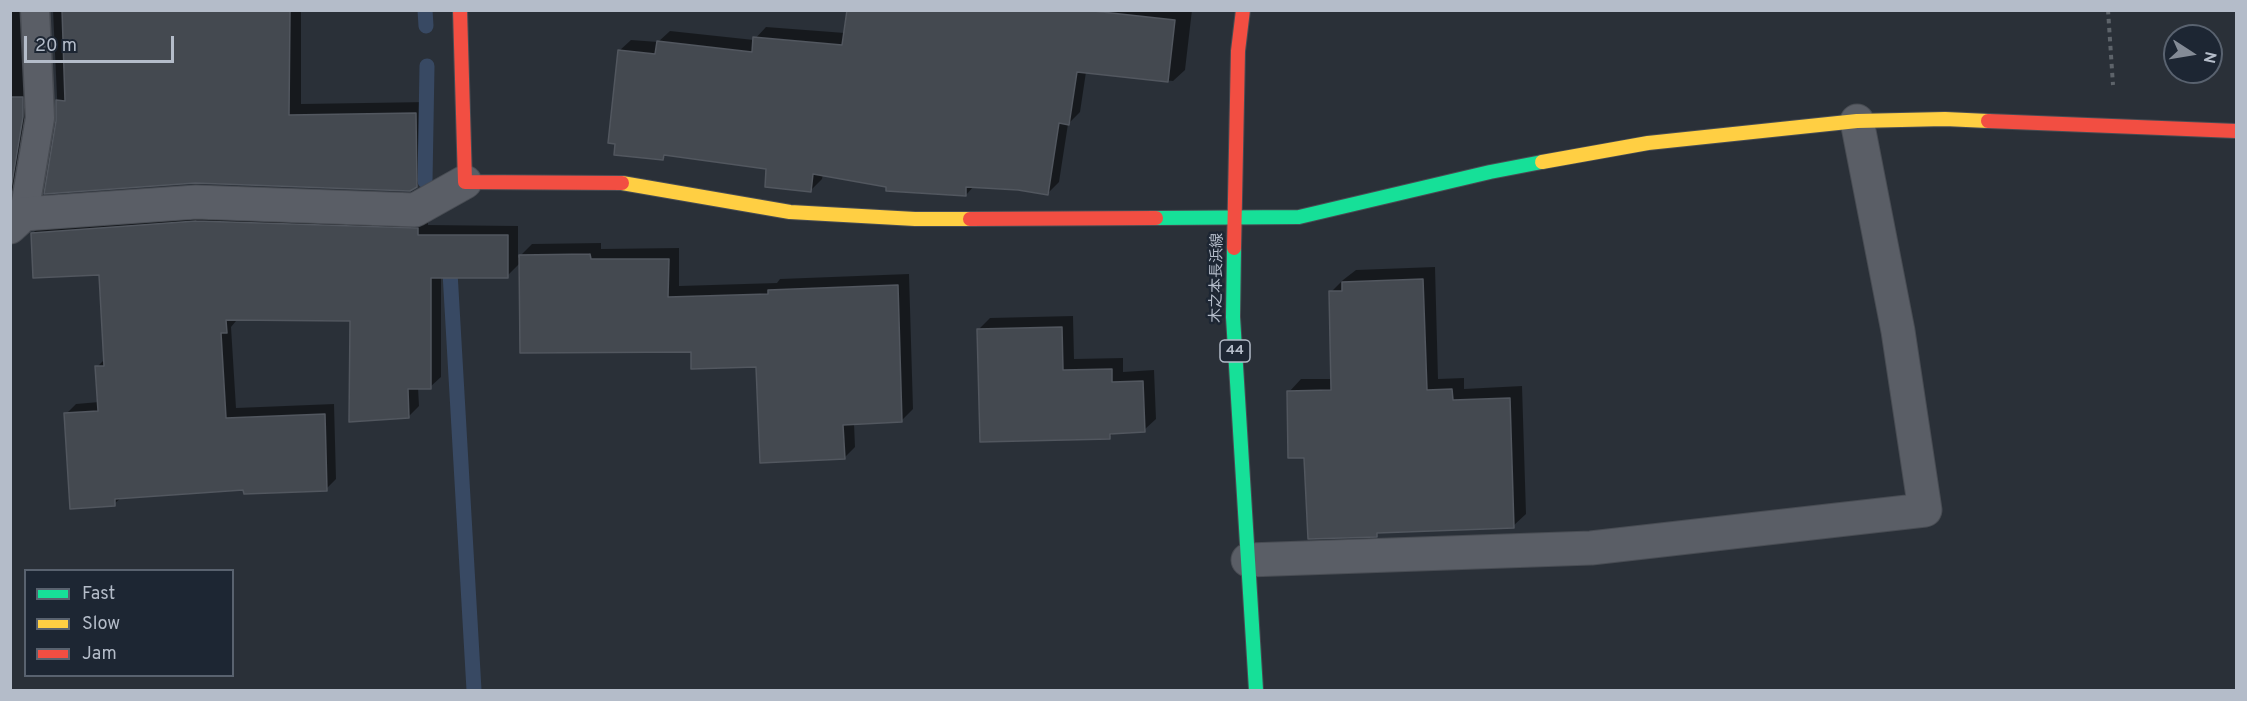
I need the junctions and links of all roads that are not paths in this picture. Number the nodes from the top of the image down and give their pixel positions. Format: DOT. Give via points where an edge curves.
graph roads {
  1 [pos="35,10"];
  2 [pos="460,10"];
  3 [pos="1243,10"];
  4 [pos="1857,121"];
  5 [pos="2236,131"];
  6 [pos="465,182"];
  7 [pos="1235,218"];
  8 [pos="17,220"];
  9 [pos="1248,560"];
  10 [pos="1256,690"];
  1 -- 8 [label="lane" via="40,118"];
  2 -- 6 [label="street"];
  3 -- 7 [label="street, 木之本長浜線 / 44" via="1238,51"];
  4 -- 5 [label="street" via="1945,118"];
  4 -- 7 [label="street" via="1648,143 1490,172 1299,217"];
  4 -- 9 [label="street" via="1898,332 1925,510 1591,548"];
  6 -- 7 [label="street" via="629,183 790,212 915,219"];
  6 -- 8 [label="street" via="415,210 196,202"];
  7 -- 9 [label="street, 木之本長浜線 / 44" via="1233,317"];
  9 -- 10 [label="street, 木之本長浜線 / 44"];
}
